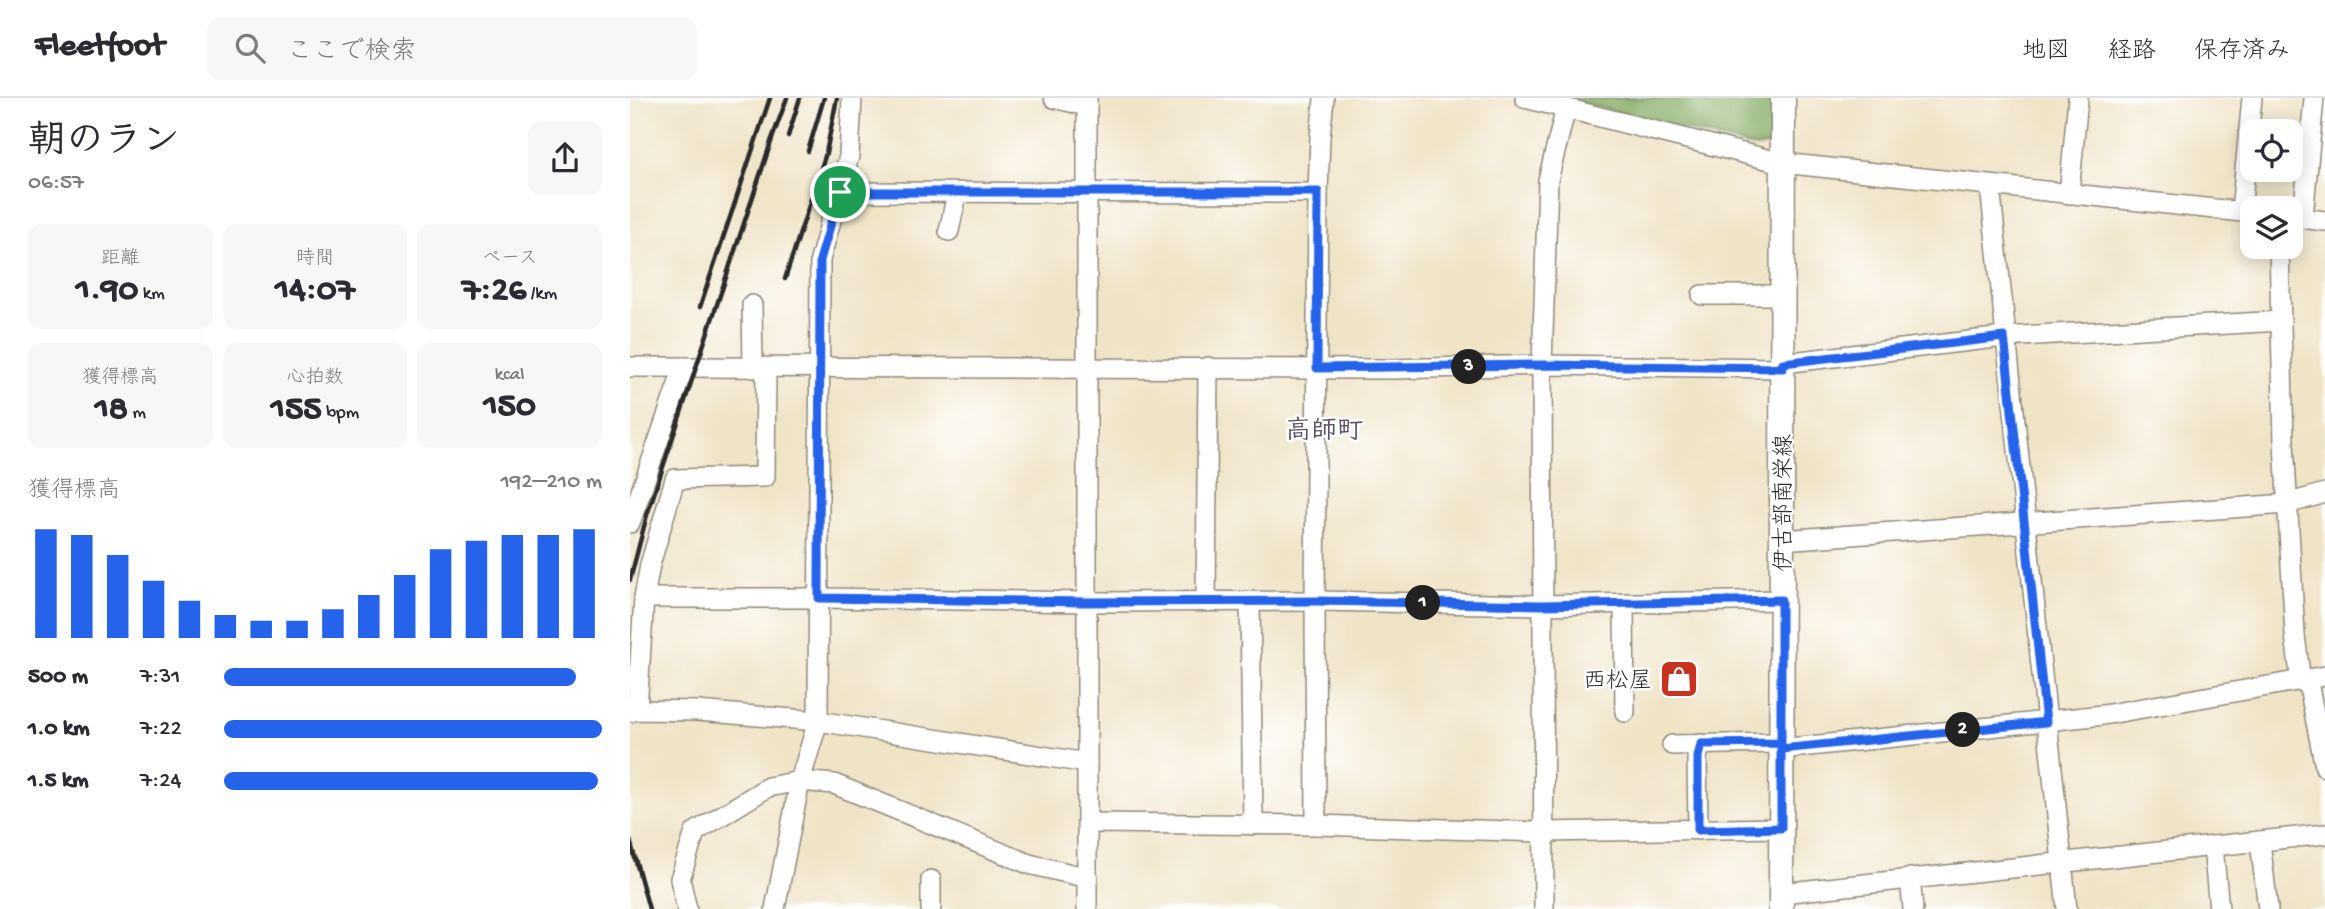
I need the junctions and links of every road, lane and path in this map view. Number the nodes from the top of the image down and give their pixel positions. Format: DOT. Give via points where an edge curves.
graph roads {
  1 [pos="852,98"];
  2 [pos="1054,98"];
  3 [pos="1324,98"];
  4 [pos="1525,98"];
  5 [pos="1783,98"];
  6 [pos="2078,98"];
  7 [pos="2252,98"];
  8 [pos="2314,98"];
  9 [pos="1087,102"];
  10 [pos="1566,108"];
  11 [pos="1782,163"];
  12 [pos="1990,186"];
  13 [pos="840,192"];
  14 [pos="957,192"];
  15 [pos="1318,192"];
  16 [pos="1088,193"];
  17 [pos="2068,194"];
  18 [pos="2248,196"];
  19 [pos="2300,196"];
  20 [pos="2240,211"];
  21 [pos="2303,219"];
  22 [pos="2325,221"];
  23 [pos="949,231"];
  24 [pos="2279,259"];
  25 [pos="1702,295"];
  26 [pos="1783,295"];
  27 [pos="752,305"];
  28 [pos="2281,321"];
  29 [pos="2004,337"];
  30 [pos="1542,365"];
  31 [pos="1783,365"];
  32 [pos="630,367"];
  33 [pos="684,367"];
  34 [pos="820,367"];
  35 [pos="1208,367"];
  36 [pos="759,368"];
  37 [pos="1088,368"];
  38 [pos="1317,368"];
  39 [pos="2325,493"];
  40 [pos="2287,504"];
  41 [pos="2024,522"];
  42 [pos="630,523"];
  43 [pos="1781,540"];
  44 [pos="644,598"];
  45 [pos="819,598"];
  46 [pos="1781,600"];
  47 [pos="1206,601"];
  48 [pos="1250,601"];
  49 [pos="1315,601"];
  50 [pos="1086,602"];
  51 [pos="1624,604"];
  52 [pos="1542,605"];
  53 [pos="2325,676"];
  54 [pos="2303,681"];
  55 [pos="633,711"];
  56 [pos="1625,712"];
  57 [pos="818,721"];
  58 [pos="2046,722"];
  59 [pos="1701,744"];
  60 [pos="1672,745"];
  61 [pos="1781,746"];
  62 [pos="1087,763"];
  63 [pos="2325,767"];
  64 [pos="800,782"];
  65 [pos="1088,823"];
  66 [pos="1253,825"];
  67 [pos="1316,825"];
  68 [pos="1781,828"];
  69 [pos="1698,830"];
  70 [pos="1543,832"];
  71 [pos="2325,834"];
  72 [pos="2260,841"];
  73 [pos="2213,846"];
  74 [pos="2062,861"];
  75 [pos="1088,878"];
  76 [pos="1910,878"];
  77 [pos="931,880"];
  78 [pos="1781,901"];
  79 [pos="687,909"];
  80 [pos="775,909"];
  81 [pos="931,909"];
  82 [pos="1087,909"];
  83 [pos="1544,909"];
  84 [pos="1913,909"];
  85 [pos="2067,909"];
  86 [pos="2219,909"];
  87 [pos="2268,909"];
  1 -- 13 [label="street" via="849,156"];
  2 -- 9 [label="street"];
  3 -- 15 [label="street"];
  4 -- 10 [label="street"];
  5 -- 11 [label="main road, 伊古部南栄線"];
  6 -- 17 [label="street"];
  7 -- 18 [label="street"];
  8 -- 19 [label="street"];
  9 -- 16 [label="street"];
  10 -- 11 [label="street"];
  10 -- 30 [label="street" via="1548,180"];
  11 -- 12 [label="street"];
  11 -- 26 [label="main road, 伊古部南栄線"];
  12 -- 17 [label="street"];
  12 -- 29 [label="street"];
  13 -- 14 [label="street"];
  13 -- 34 [label="street" via="820,260"];
  14 -- 16 [label="street"];
  14 -- 23 [label="street"];
  15 -- 16 [label="street"];
  15 -- 38 [label="street"];
  16 -- 37 [label="street"];
  17 -- 20 [label="street"];
  21 -- 22 [label="street"];
  24 -- 28 [label="street"];
  25 -- 26 [label="street"];
  26 -- 31 [label="main road, 伊古部南栄線"];
  27 -- 36 [label="street"];
  28 -- 29 [label="street"];
  28 -- 40 [label="street"];
  29 -- 31 [label="street"];
  29 -- 41 [label="street"];
  30 -- 31 [label="street"];
  30 -- 38 [label="street"];
  30 -- 52 [label="street"];
  31 -- 43 [label="main road, 伊古部南栄線"];
  32 -- 33 [label="street"];
  33 -- 36 [label="street"];
  33 -- 42 [label="street"];
  34 -- 36 [label="street"];
  34 -- 37 [label="street"];
  34 -- 45 [label="street"];
  35 -- 37 [label="street"];
  35 -- 38 [label="street"];
  35 -- 47 [label="street"];
  36 -- 44 [label="street" via="765,477 676,478"];
  37 -- 50 [label="street"];
  38 -- 49 [label="street"];
  39 -- 40 [label="street"];
  40 -- 41 [label="street"];
  40 -- 54 [label="street" via="2295,635"];
  41 -- 43 [label="street"];
  41 -- 58 [label="street"];
  43 -- 46 [label="main road, 伊古部南栄線"];
  44 -- 45 [label="street"];
  44 -- 55 [label="street"];
  45 -- 50 [label="street"];
  45 -- 57 [label="street"];
  46 -- 51 [label="street"];
  46 -- 61 [label="main road, 伊古部南栄線"];
  47 -- 48 [label="street"];
  47 -- 50 [label="street"];
  48 -- 49 [label="street"];
  48 -- 66 [label="street"];
  49 -- 52 [label="street"];
  49 -- 67 [label="street"];
  50 -- 62 [label="street"];
  51 -- 52 [label="street"];
  51 -- 56 [label="street"];
  52 -- 70 [label="street"];
  53 -- 54 [label="street"];
  54 -- 58 [label="street"];
  54 -- 63 [label="street" via="2309,687"];
  55 -- 57 [label="street"];
  57 -- 62 [label="street"];
  57 -- 64 [label="street"];
  58 -- 61 [label="street"];
  58 -- 74 [label="street"];
  59 -- 60 [label="street"];
  59 -- 61 [label="street"];
  59 -- 69 [label="street"];
  61 -- 68 [label="main road, 伊古部南栄線"];
  62 -- 65 [label="street"];
  64 -- 75 [label="street" via="834,784 1029,864"];
  64 -- 79 [label="street" via="768,788 695,832 680,879"];
  64 -- 80 [label="street"];
  65 -- 66 [label="street"];
  65 -- 75 [label="street"];
  66 -- 67 [label="street"];
  67 -- 70 [label="street"];
  68 -- 69 [label="street"];
  68 -- 78 [label="main road, 伊古部南栄線"];
  69 -- 70 [label="street"];
  70 -- 83 [label="street"];
  71 -- 72 [label="street"];
  72 -- 73 [label="street"];
  72 -- 87 [label="street"];
  73 -- 74 [label="street"];
  73 -- 86 [label="street"];
  74 -- 76 [label="street"];
  74 -- 85 [label="street"];
  75 -- 82 [label="street"];
  76 -- 78 [label="street"];
  76 -- 84 [label="street"];
  77 -- 81 [label="street"];
}
